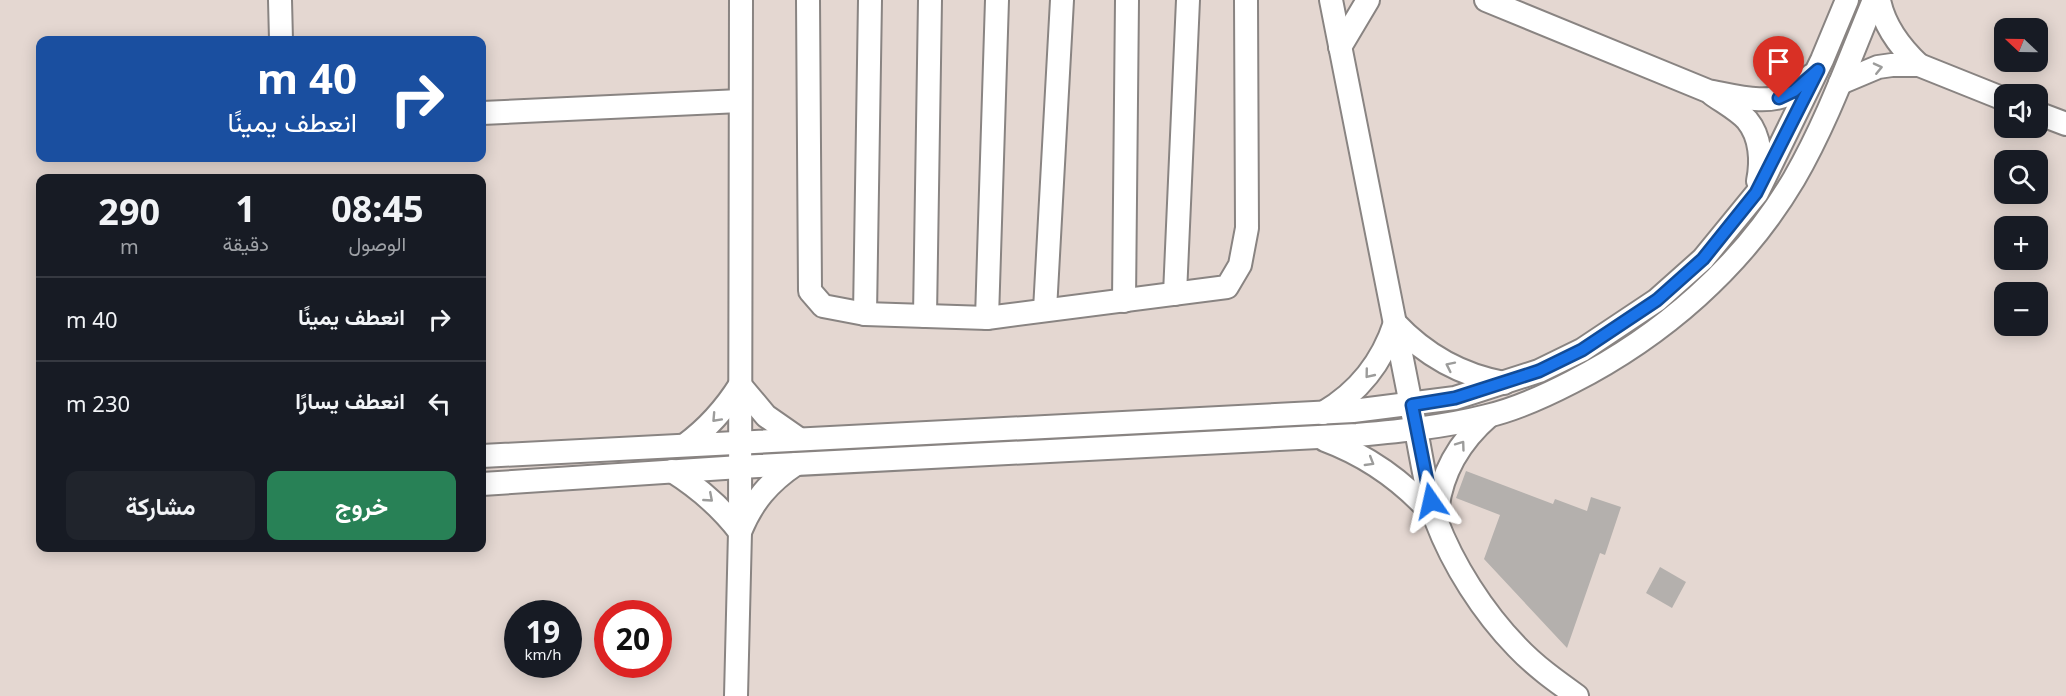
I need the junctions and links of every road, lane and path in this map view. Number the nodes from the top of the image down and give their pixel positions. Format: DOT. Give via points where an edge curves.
graph roads {
  1 [pos="280,0"];
  2 [pos="741,0"];
  3 [pos="808,0"];
  4 [pos="870,0"];
  5 [pos="930,0"];
  6 [pos="997,0"];
  7 [pos="1062,0"];
  8 [pos="1126,0"];
  9 [pos="1188,0"];
  10 [pos="1246,0"];
  11 [pos="1331,0"];
  12 [pos="1368,0"];
  13 [pos="1486,0"];
  14 [pos="1847,0"];
  15 [pos="1874,0"];
  16 [pos="1879,0"];
  17 [pos="281,36"];
  18 [pos="1341,47"];
  19 [pos="1919,65"];
  20 [pos="1818,70"];
  21 [pos="1840,82"];
  22 [pos="1708,91"];
  23 [pos="1994,95"];
  24 [pos="740,101"];
  25 [pos="486,113"];
  26 [pos="2048,117"];
  27 [pos="2066,124"];
  28 [pos="1756,193"];
  29 [pos="1175,294"];
  30 [pos="1124,301"];
  31 [pos="1045,310"];
  32 [pos="865,314"];
  33 [pos="925,316"];
  34 [pos="987,318"];
  35 [pos="1395,323"];
  36 [pos="1506,383"];
  37 [pos="740,385"];
  38 [pos="1412,405"];
  39 [pos="1322,413"];
  40 [pos="1489,416"];
  41 [pos="1416,430"];
  42 [pos="1318,437"];
  43 [pos="800,439"];
  44 [pos="740,442"];
  45 [pos="685,445"];
  46 [pos="486,456"];
  47 [pos="796,464"];
  48 [pos="740,467"];
  49 [pos="672,471"];
  50 [pos="486,484"];
  51 [pos="1436,519"];
  52 [pos="740,531"];
  53 [pos="736,696"];
  54 [pos="1577,696"];
  1 -- 17 [label="lane"];
  2 -- 24 [label="lane"];
  3 -- 32 [label="lane" via="810,291 823,306"];
  4 -- 32 [label="lane"];
  5 -- 33 [label="lane"];
  6 -- 34 [label="lane"];
  7 -- 31 [label="lane"];
  8 -- 30 [label="lane"];
  9 -- 29 [label="lane"];
  10 -- 29 [label="lane" via="1246,228 1240,265 1227,287"];
  11 -- 18 [label="lane"];
  12 -- 18 [label="lane"];
  13 -- 22 [label="lane"];
  14 -- 20 [label="lane"];
  15 -- 21 [label="lane"];
  16 -- 19 [label="lane" via="1891,32"];
  18 -- 35 [label="lane"];
  21 -- 19 [label="lane, one-way" via="1878,67"];
  19 -- 23 [label="lane"];
  20 -- 22 [label="lane" via="1794,91 1779,98 1744,98"];
  20 -- 28 [label="lane"];
  21 -- 40 [label="lane" via="1793,181 1753,238 1705,290 1600,367 1540,398"];
  22 -- 28 [label="lane" via="1747,120 1756,137 1761,167"];
  24 -- 25 [label="lane"];
  24 -- 37 [label="lane"];
  26 -- 27 [label="lane"];
  28 -- 36 [label="lane" via="1703,259 1657,300 1582,350"];
  29 -- 30 [label="lane"];
  30 -- 31 [label="lane"];
  31 -- 34 [label="lane"];
  32 -- 33 [label="lane"];
  33 -- 34 [label="lane"];
  36 -- 35 [label="lane, one-way" via="1470,375 1445,363"];
  35 -- 38 [label="lane"];
  35 -- 39 [label="lane, one-way" via="1370,374 1348,396"];
  36 -- 38 [label="lane"];
  37 -- 43 [label="lane" via="766,416"];
  37 -- 44 [label="lane"];
  37 -- 45 [label="lane, one-way" via="716,418"];
  38 -- 39 [label="lane"];
  38 -- 41 [label="lane"];
  39 -- 43 [label="lane"];
  40 -- 41 [label="lane"];
  51 -- 40 [label="lane, one-way" via="1451,462 1465,440"];
  41 -- 42 [label="lane"];
  41 -- 51 [label="lane"];
  42 -- 47 [label="lane"];
  42 -- 51 [label="lane, one-way" via="1356,453 1391,476"];
  43 -- 44 [label="lane"];
  44 -- 45 [label="lane"];
  44 -- 48 [label="lane"];
  45 -- 46 [label="lane"];
  47 -- 48 [label="lane"];
  47 -- 52 [label="lane" via="764,491"];
  48 -- 49 [label="lane"];
  48 -- 52 [label="lane"];
  49 -- 50 [label="lane"];
  49 -- 52 [label="lane, one-way" via="716,504"];
  51 -- 54 [label="lane" via="1463,573 1517,647"];
  52 -- 53 [label="lane"];
}
